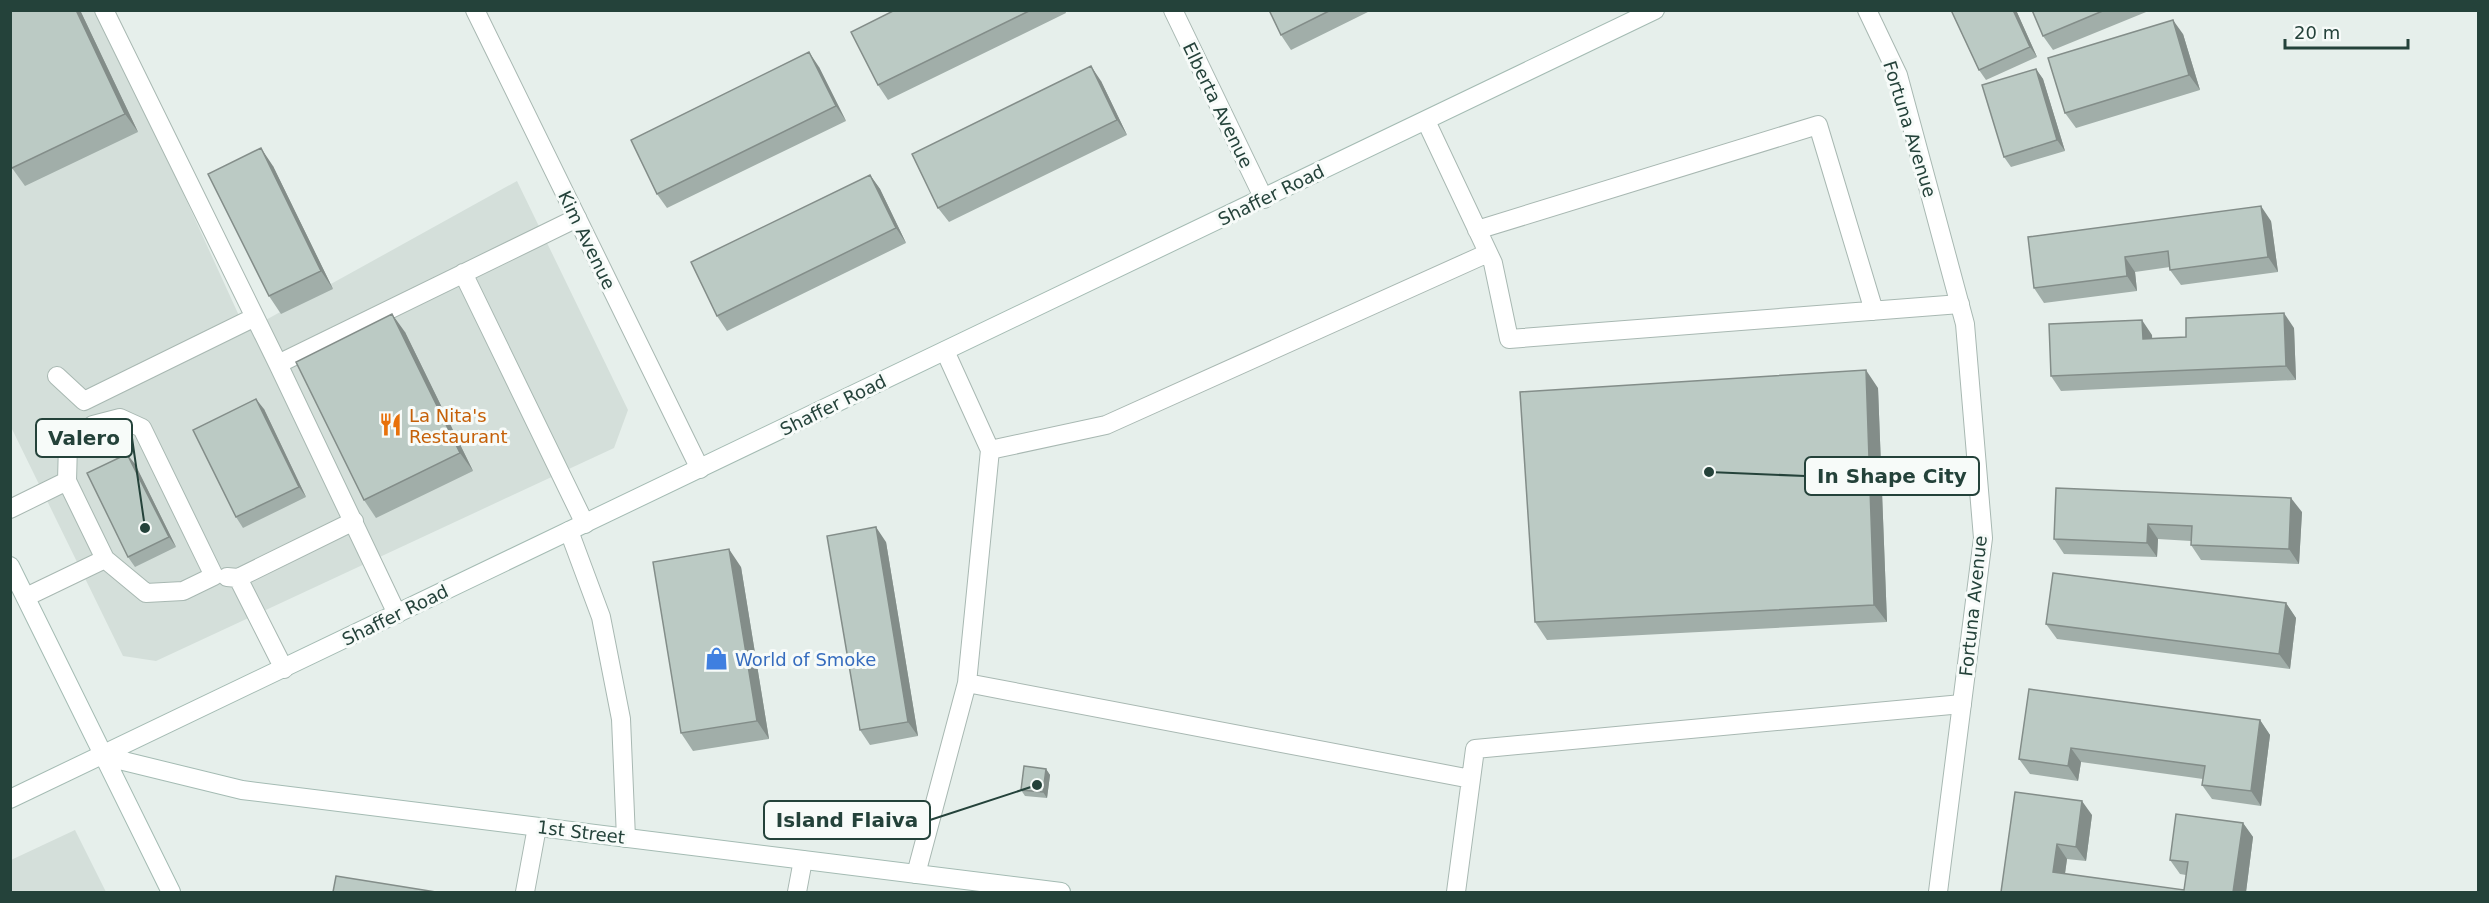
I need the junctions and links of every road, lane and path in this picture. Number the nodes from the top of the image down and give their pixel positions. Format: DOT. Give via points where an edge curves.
graph roads {
  1 [pos="104,10"];
  2 [pos="475,10"];
  3 [pos="1173,10"];
  4 [pos="1655,10"];
  5 [pos="1867,10"];
  6 [pos="1426,121"];
  7 [pos="1264,199"];
  8 [pos="577,218"];
  9 [pos="1477,230"];
  10 [pos="1488,253"];
  11 [pos="463,273"];
  12 [pos="1960,304"];
  13 [pos="1874,311"];
  14 [pos="255,317"];
  15 [pos="945,351"];
  16 [pos="278,364"];
  17 [pos="57,376"];
  18 [pos="990,450"];
  19 [pos="700,469"];
  20 [pos="67,481"];
  21 [pos="10,510"];
  22 [pos="354,521"];
  23 [pos="577,528"];
  24 [pos="105,559"];
  25 [pos="10,566"];
  26 [pos="214,576"];
  27 [pos="238,579"];
  28 [pos="26,597"];
  29 [pos="398,614"];
  30 [pos="284,669"];
  31 [pos="967,683"];
  32 [pos="1962,704"];
  33 [pos="103,756"];
  34 [pos="1471,779"];
  35 [pos="10,799"];
  36 [pos="537,827"];
  37 [pos="627,838"];
  38 [pos="803,860"];
  39 [pos="916,874"];
  40 [pos="171,892"];
  41 [pos="525,892"];
  42 [pos="797,892"];
  43 [pos="1061,892"];
  44 [pos="1456,892"];
  45 [pos="1938,892"];
  1 -- 14 [label="street"];
  2 -- 8 [label="street, Kim Avenue"];
  3 -- 7 [label="street, Elberta Avenue"];
  4 -- 6 [label="street, Shaffer Road"];
  5 -- 12 [label="street, Fortuna Avenue" via="1898,75"];
  6 -- 7 [label="street, Shaffer Road"];
  6 -- 9 [label="street"];
  7 -- 15 [label="street, Shaffer Road"];
  8 -- 11 [label="street"];
  8 -- 19 [label="street, Kim Avenue"];
  9 -- 10 [label="street"];
  9 -- 13 [label="street" via="1818,125"];
  10 -- 13 [label="street" via="1509,339"];
  10 -- 18 [label="street" via="1106,425"];
  11 -- 16 [label="street"];
  11 -- 23 [label="street"];
  12 -- 13 [label="street"];
  12 -- 32 [label="street, Fortuna Avenue" via="1965,324 1983,538"];
  14 -- 16 [label="street"];
  14 -- 17 [label="street" via="84,401"];
  15 -- 18 [label="street"];
  15 -- 19 [label="street, Shaffer Road"];
  16 -- 22 [label="street"];
  18 -- 31 [label="street"];
  19 -- 23 [label="street, Shaffer Road"];
  20 -- 21 [label="street"];
  20 -- 24 [label="street"];
  20 -- 26 [label="street" via="68,444 93,426 120,418 142,428"];
  22 -- 27 [label="street"];
  22 -- 29 [label="street"];
  23 -- 29 [label="street, Shaffer Road"];
  23 -- 37 [label="street" via="601,617 621,719"];
  24 -- 26 [label="street" via="146,593 183,591"];
  24 -- 28 [label="street"];
  25 -- 28 [label="street"];
  26 -- 27 [label="street"];
  27 -- 30 [label="street"];
  28 -- 33 [label="street"];
  29 -- 30 [label="street, Shaffer Road"];
  30 -- 33 [label="street, Shaffer Road"];
  31 -- 34 [label="street"];
  31 -- 39 [label="street"];
  32 -- 34 [label="street" via="1475,749"];
  32 -- 45 [label="street, Fortuna Avenue"];
  33 -- 35 [label="street, Shaffer Road"];
  33 -- 36 [label="street, 1st Street" via="242,790"];
  33 -- 40 [label="street"];
  34 -- 44 [label="street"];
  36 -- 37 [label="street, 1st Street"];
  36 -- 41 [label="street"];
  37 -- 38 [label="street, 1st Street"];
  38 -- 39 [label="street, 1st Street"];
  38 -- 42 [label="street"];
  39 -- 43 [label="street, 1st Street"];
}
